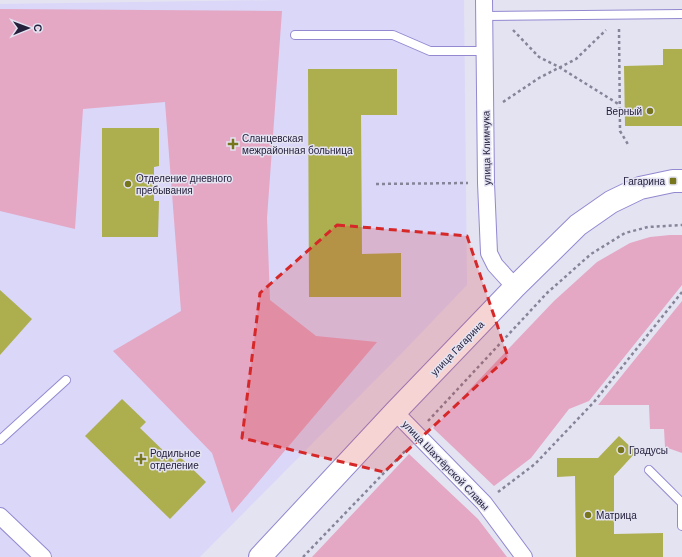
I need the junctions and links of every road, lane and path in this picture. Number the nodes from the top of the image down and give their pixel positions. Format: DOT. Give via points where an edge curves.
graph roads {
  1 [pos="484,8"];
  2 [pos="619,14"];
  3 [pos="682,14"];
  4 [pos="295,35"];
  5 [pos="485,51"];
  6 [pos="559,67"];
  7 [pos="620,105"];
  8 [pos="486,113"];
  9 [pos="629,146"];
  10 [pos="682,181"];
  11 [pos="486,183"];
  12 [pos="376,184"];
  13 [pos="682,225"];
  14 [pos="515,287"];
  15 [pos="682,292"];
  16 [pos="66,380"];
  17 [pos="395,412"];
  18 [pos="1,435"];
  19 [pos="419,436"];
  20 [pos="648,470"];
  21 [pos="484,502"];
  22 [pos="0,516"];
  23 [pos="682,526"];
  24 [pos="43,557"];
  25 [pos="260,557"];
  26 [pos="303,557"];
  27 [pos="524,557"];
  1 -- 2 [label="lane"];
  1 -- 5 [label="street, улица Климчука"];
  1 -- 6 [label="path" via="514,31 539,57"];
  2 -- 3 [label="lane"];
  2 -- 6 [label="path" via="609,28 576,59"];
  2 -- 7 [label="path"];
  4 -- 5 [label="lane" via="393,35 430,51"];
  5 -- 8 [label="street, улица Климчука"];
  6 -- 7 [label="path"];
  6 -- 8 [label="path"];
  7 -- 9 [label="path" via="620,131"];
  8 -- 11 [label="street, улица Климчука"];
  10 -- 14 [label="main road, улица Гагарина" via="640,188 611,202 578,225"];
  11 -- 12 [label="path"];
  11 -- 14 [label="street, улица Климчука" via="489,253 495,265"];
  13 -- 19 [label="path" via="648,226 625,233 591,254 536,304 429,419"];
  14 -- 17 [label="main road, улица Гагарина"];
  15 -- 21 [label="path" via="594,402 535,464"];
  16 -- 18 [label="lane"];
  17 -- 19 [label="street, улица Шахтёрской Славы"];
  17 -- 25 [label="main road, улица Гагарина"];
  19 -- 21 [label="street, улица Шахтёрской Славы"];
  19 -- 26 [label="path"];
  20 -- 23 [label="lane" via="682,504"];
  21 -- 27 [label="street, улица Шахтёрской Славы"];
  22 -- 24 [label="street"];
}
